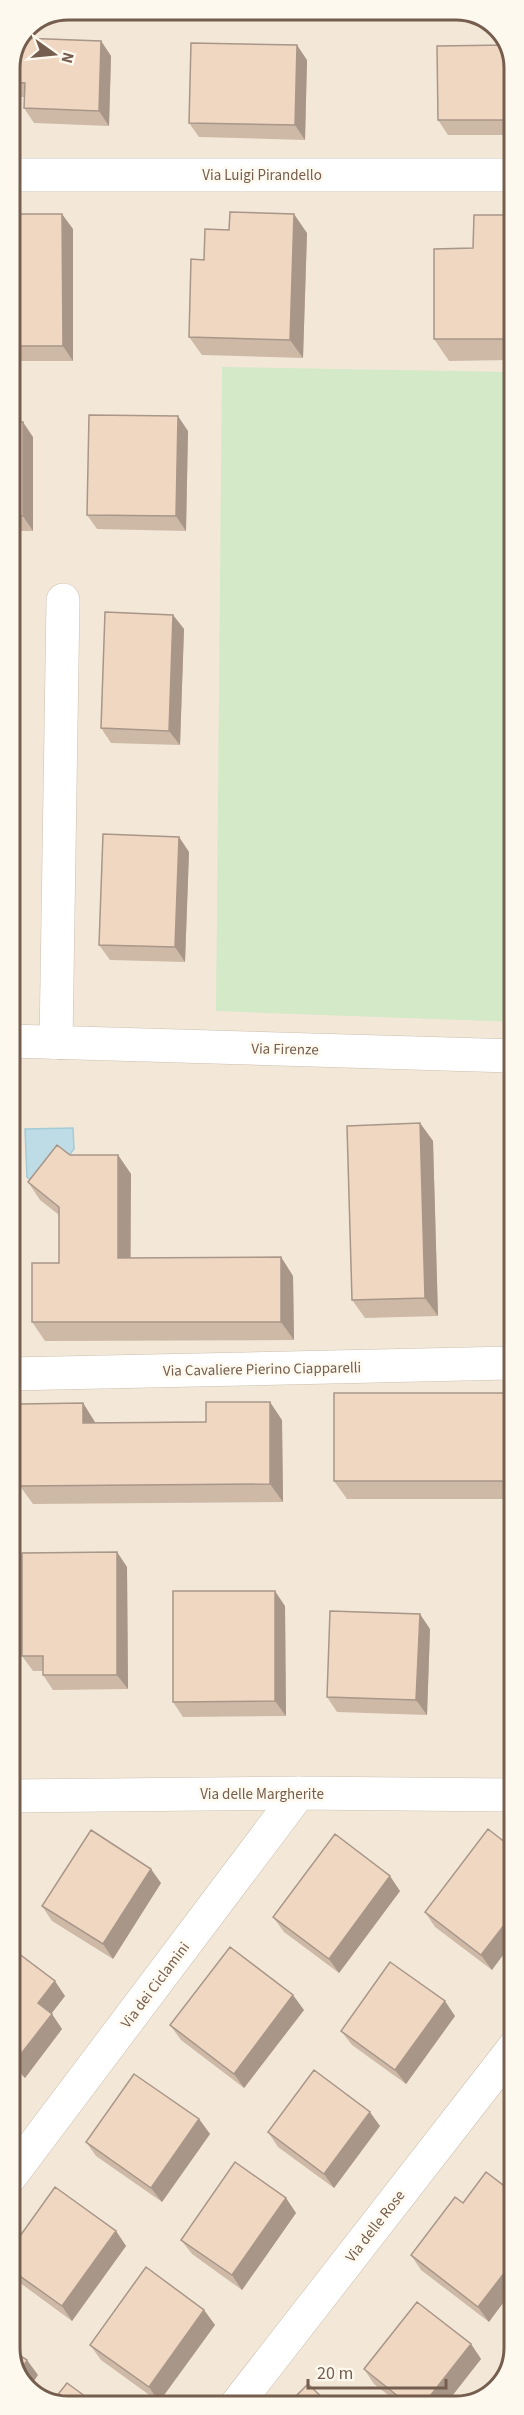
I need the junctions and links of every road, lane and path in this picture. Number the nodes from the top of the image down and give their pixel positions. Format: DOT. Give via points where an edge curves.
graph roads {
  1 [pos="20,175"];
  2 [pos="504,175"];
  3 [pos="63,600"];
  4 [pos="20,1041"];
  5 [pos="56,1043"];
  6 [pos="504,1056"];
  7 [pos="504,1363"];
  8 [pos="20,1374"];
  9 [pos="299,1793"];
  10 [pos="504,1795"];
  11 [pos="20,1796"];
  12 [pos="504,2060"];
  13 [pos="20,2163"];
  14 [pos="243,2395"];
  1 -- 2 [label="street, Via Luigi Pirandello"];
  3 -- 5 [label="street"];
  4 -- 5 [label="street, Via Firenze"];
  5 -- 6 [label="street, Via Firenze"];
  7 -- 8 [label="street, Via Cavaliere Pierino Ciapparelli"];
  9 -- 10 [label="street, Via delle Margherite"];
  9 -- 11 [label="street, Via delle Margherite"];
  9 -- 13 [label="street, Via dei Ciclamini"];
  12 -- 14 [label="street, Via delle Rose"];
}
